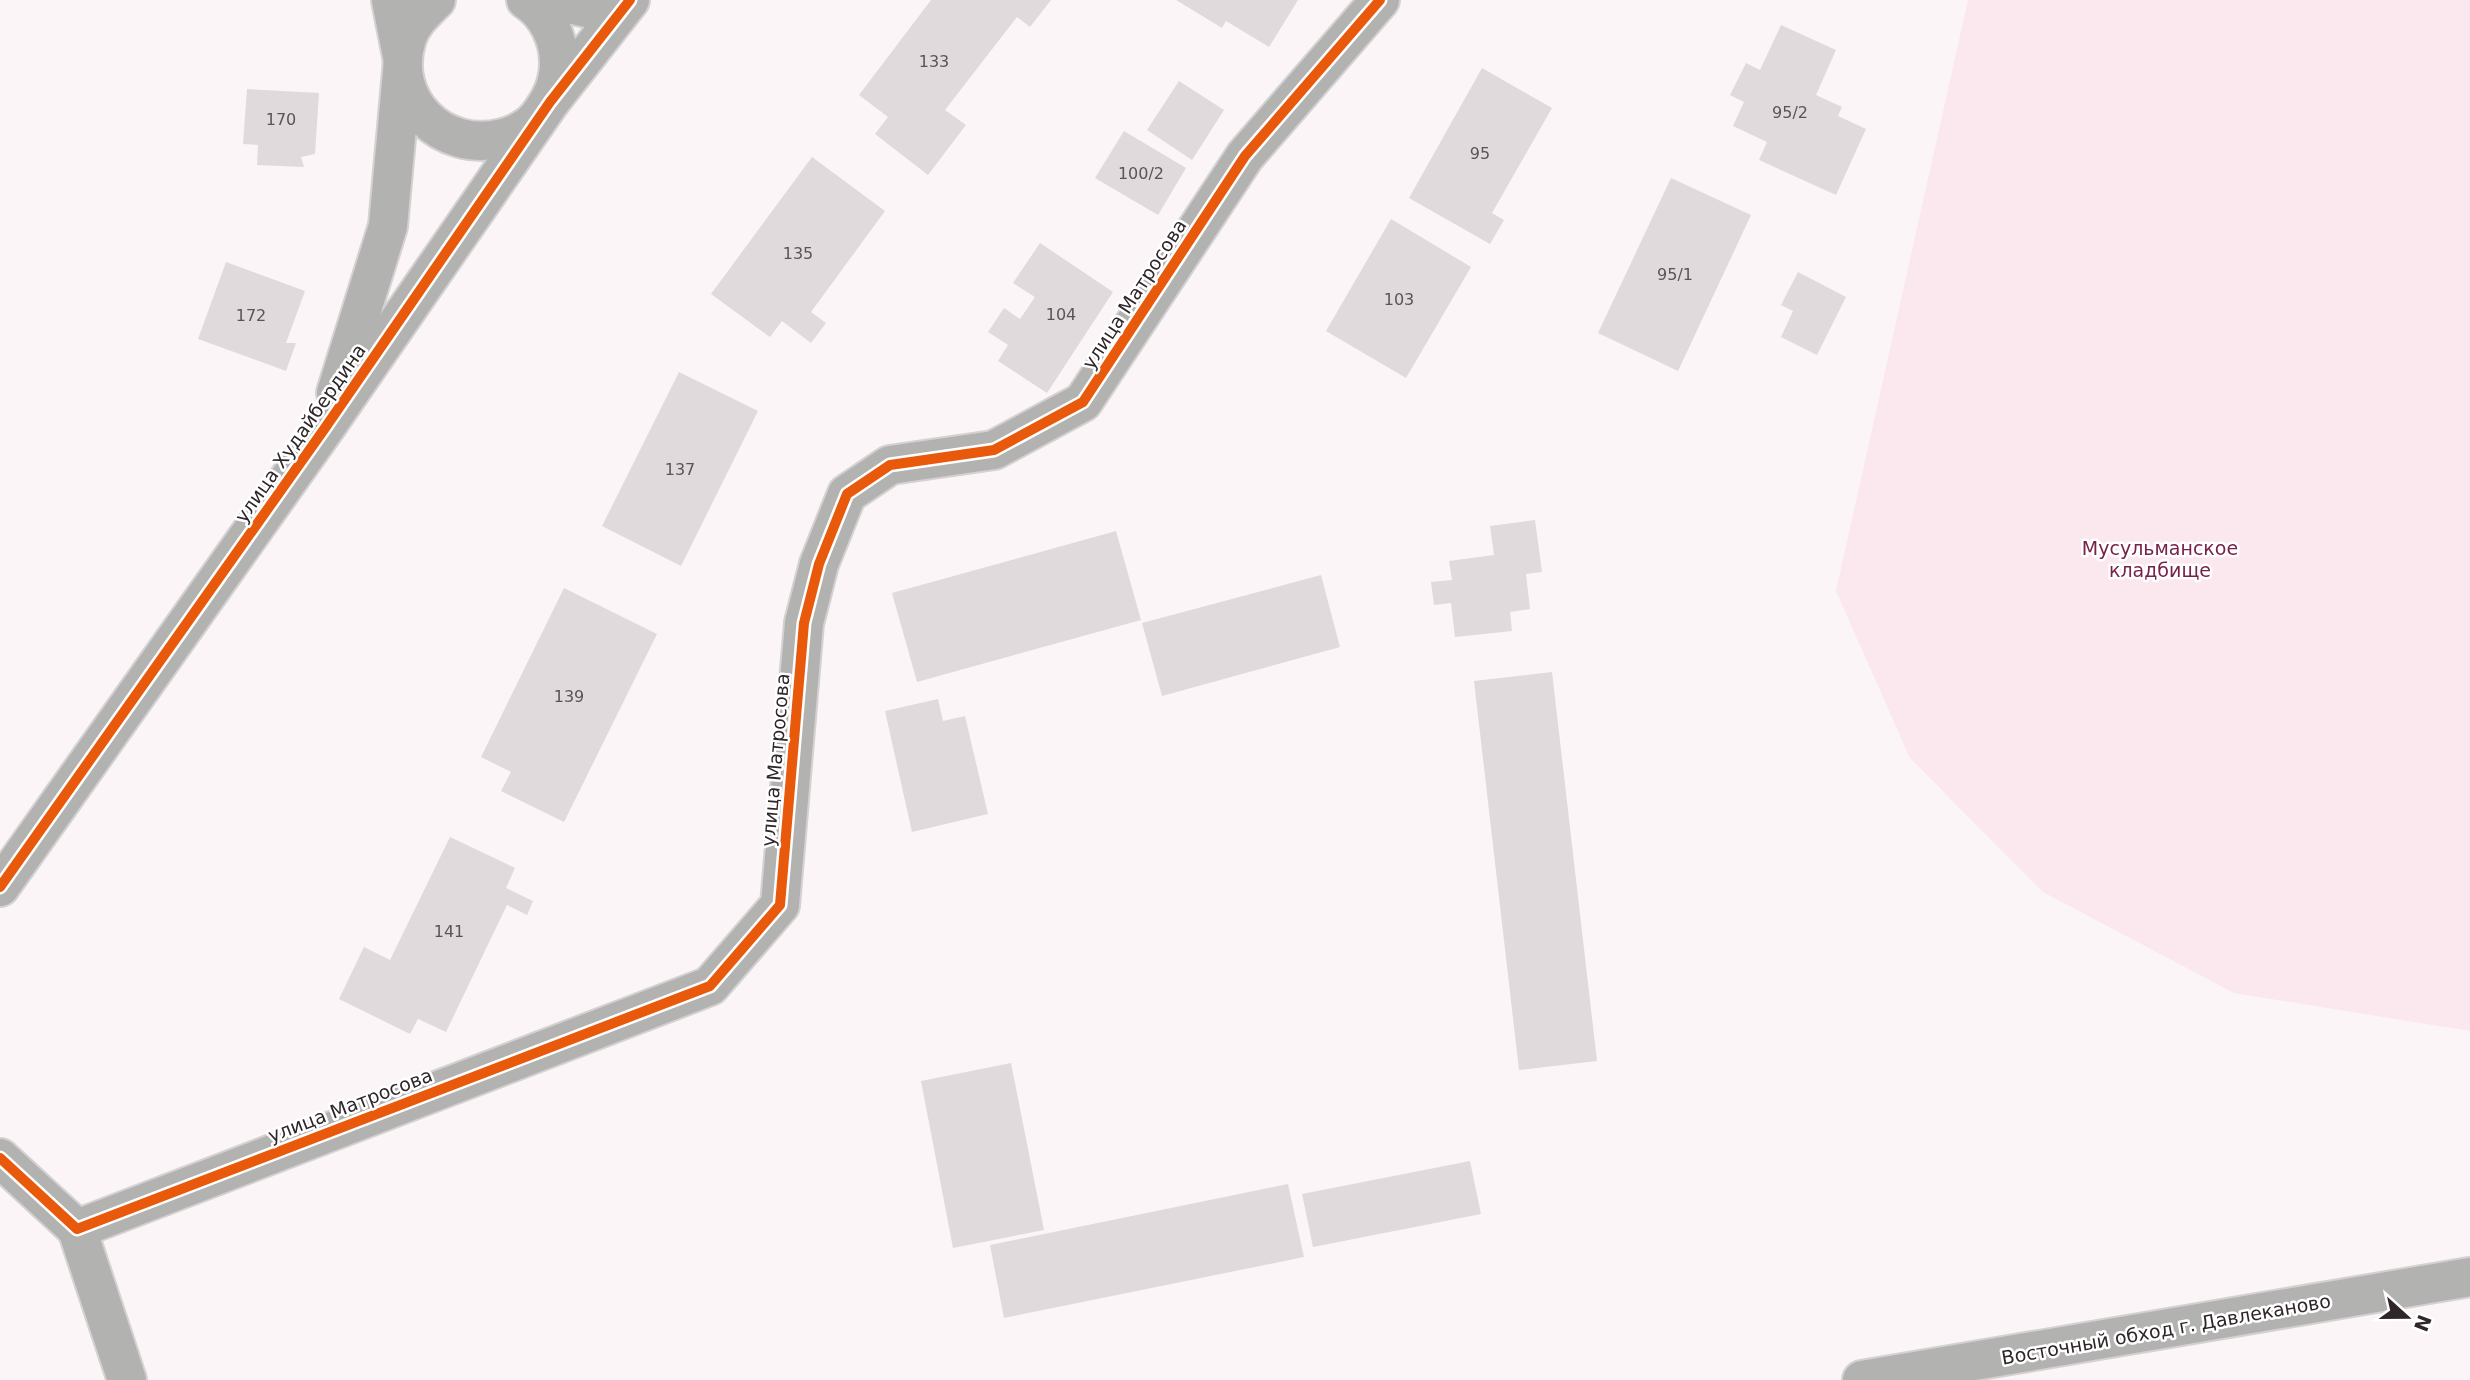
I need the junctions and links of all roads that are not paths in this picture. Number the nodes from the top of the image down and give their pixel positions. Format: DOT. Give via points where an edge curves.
graph roads {
  1 [pos="391,0"];
  2 [pos="436,0"];
  3 [pos="526,0"];
  4 [pos="551,0"];
  5 [pos="1380,0"];
  6 [pos="624,8"];
  7 [pos="403,61"];
  8 [pos="550,102"];
  9 [pos="325,428"];
  10 [pos="0,887"];
  11 [pos="0,1158"];
  12 [pos="77,1229"];
  13 [pos="2470,1277"];
  14 [pos="127,1380"];
  15 [pos="1862,1380"];
  1 -- 7 [label="street"];
  2 -- 7 [label="street" via="420,15 408,37"];
  3 -- 8 [label="street" via="550,25 559,50 559,77"];
  4 -- 6 [label="street"];
  5 -- 12 [label="street, улица Матросова" via="1245,156 1083,402 994,450 890,465 847,494 819,564 804,624 780,905 710,986"];
  6 -- 8 [label="street, улица Худайбердина"];
  7 -- 8 [label="street" via="406,87 418,110 437,129 460,139 486,142 512,136 534,122"];
  7 -- 9 [label="street" via="388,226"];
  8 -- 9 [label="street, улица Худайбердина"];
  9 -- 10 [label="street, улица Худайбердина"];
  11 -- 12 [label="street"];
  12 -- 14 [label="street"];
  13 -- 15 [label="street, Восточный обход г. Давлеканово"];
}
